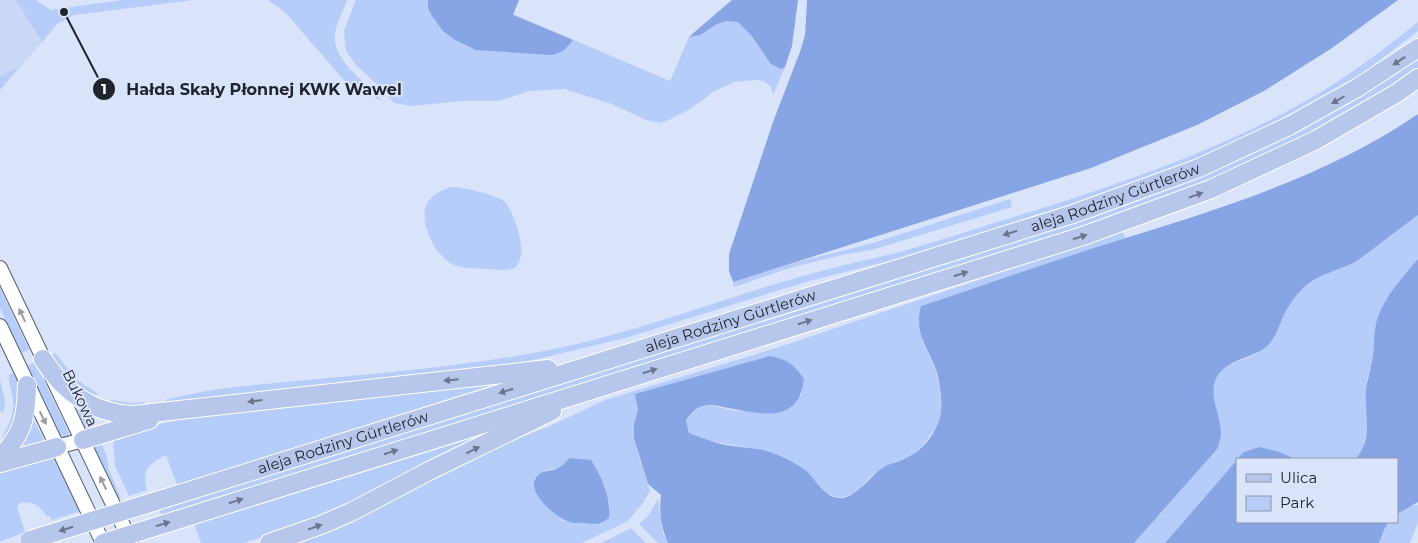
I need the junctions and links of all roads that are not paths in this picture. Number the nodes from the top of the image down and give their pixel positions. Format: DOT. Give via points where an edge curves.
graph roads {
  1 [pos="1418,48"];
  2 [pos="1418,78"];
  3 [pos="0,268"];
  4 [pos="0,326"];
  5 [pos="43,359"];
  6 [pos="586,365"];
  7 [pos="27,385"];
  8 [pos="604,385"];
  9 [pos="188,409"];
  10 [pos="83,440"];
  11 [pos="57,447"];
  12 [pos="0,458"];
  13 [pos="0,463"];
  14 [pos="26,542"];
  15 [pos="103,543"];
  16 [pos="132,543"];
  17 [pos="269,543"];
  1 -- 6 [label="main road, aleja Rodziny Gürtlerów, one-way" via="1311,114 1199,168 1073,214"];
  8 -- 2 [label="main road, aleja Rodziny Gürtlerów, one-way" via="1084,236 1211,189 1316,140"];
  5 -- 3 [label="street, Bukowa, one-way"];
  4 -- 7 [label="street"];
  5 -- 9 [label="main road" via="66,388 99,409 134,415"];
  5 -- 10 [label="street, Bukowa"];
  6 -- 9 [label="main road, one-way"];
  6 -- 14 [label="main road, aleja Rodziny Gürtlerów, one-way, bridge"];
  7 -- 11 [label="street, one-way"];
  7 -- 12 [label="main road" via="26,410 18,436"];
  15 -- 8 [label="main road, aleja Rodziny Gürtlerów, one-way, bridge"];
  17 -- 8 [label="main road, one-way" via="351,512"];
  9 -- 10 [label="main road"];
  10 -- 11 [label="street"];
  16 -- 10 [label="street, Bukowa, one-way"];
  11 -- 13 [label="main road"];
  11 -- 15 [label="street"];
}
